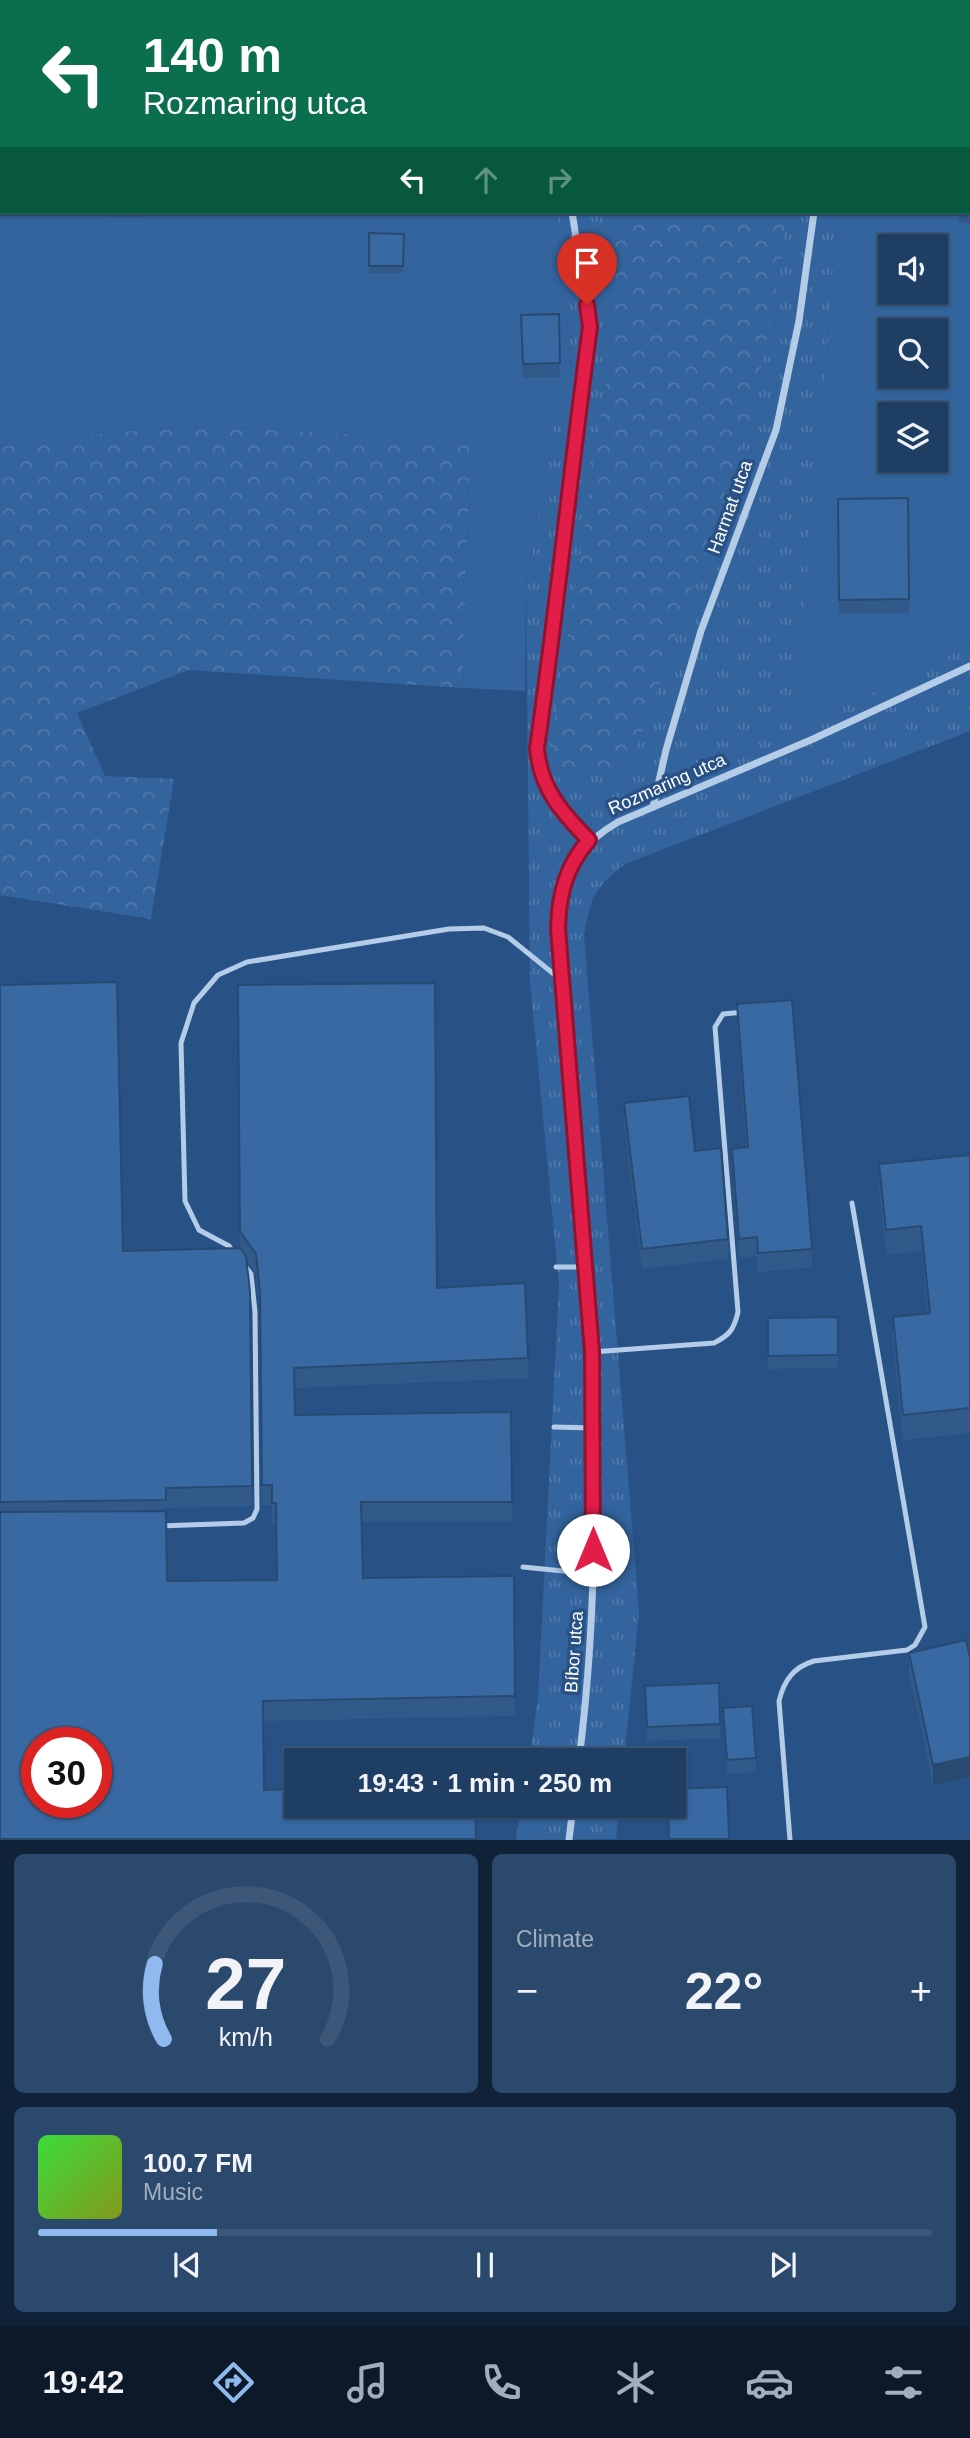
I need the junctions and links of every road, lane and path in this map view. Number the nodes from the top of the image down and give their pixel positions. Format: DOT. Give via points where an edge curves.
graph roads {
  1 [pos="572,214"];
  2 [pos="814,214"];
  3 [pos="970,666"];
  4 [pos="653,807"];
  5 [pos="589,840"];
  6 [pos="560,979"];
  7 [pos="747,1012"];
  8 [pos="852,1203"];
  9 [pos="585,1267"];
  10 [pos="556,1268"];
  11 [pos="592,1352"];
  12 [pos="554,1427"];
  13 [pos="593,1428"];
  14 [pos="149,1526"];
  15 [pos="523,1567"];
  16 [pos="593,1574"];
  17 [pos="580,1748"];
  18 [pos="572,1818"];
  19 [pos="569,1839"];
  20 [pos="790,1839"];
  1 -- 5 [label="street" via="590,327 537,748 538,767 549,793"];
  2 -- 4 [label="street, Harmat utca" via="799,321 776,430 701,631"];
  3 -- 4 [label="street, Rozmaring utca"];
  4 -- 5 [label="street, Rozmaring utca"];
  5 -- 6 [label="street, Bíbor utca" via="572,863 562,891"];
  6 -- 9 [label="street, Bíbor utca"];
  6 -- 14 [label="lane" via="508,937 484,928 449,929 247,962 218,975 194,1003 181,1043 185,1201 199,1230 229,1247 251,1274 257,1509 244,1523"];
  7 -- 11 [label="lane" via="723,1014 715,1027 738,1312 734,1328 714,1343"];
  8 -- 20 [label="lane" via="925,1627 907,1650 814,1661 803,1664 787,1680 779,1701"];
  9 -- 10 [label="lane"];
  9 -- 11 [label="street, Bíbor utca"];
  11 -- 13 [label="street, Bíbor utca"];
  12 -- 13 [label="lane"];
  13 -- 16 [label="street, Bíbor utca"];
  15 -- 16 [label="lane"];
  16 -- 17 [label="street, Bíbor utca" via="593,1637"];
  18 -- 19 [label="street"];
}
